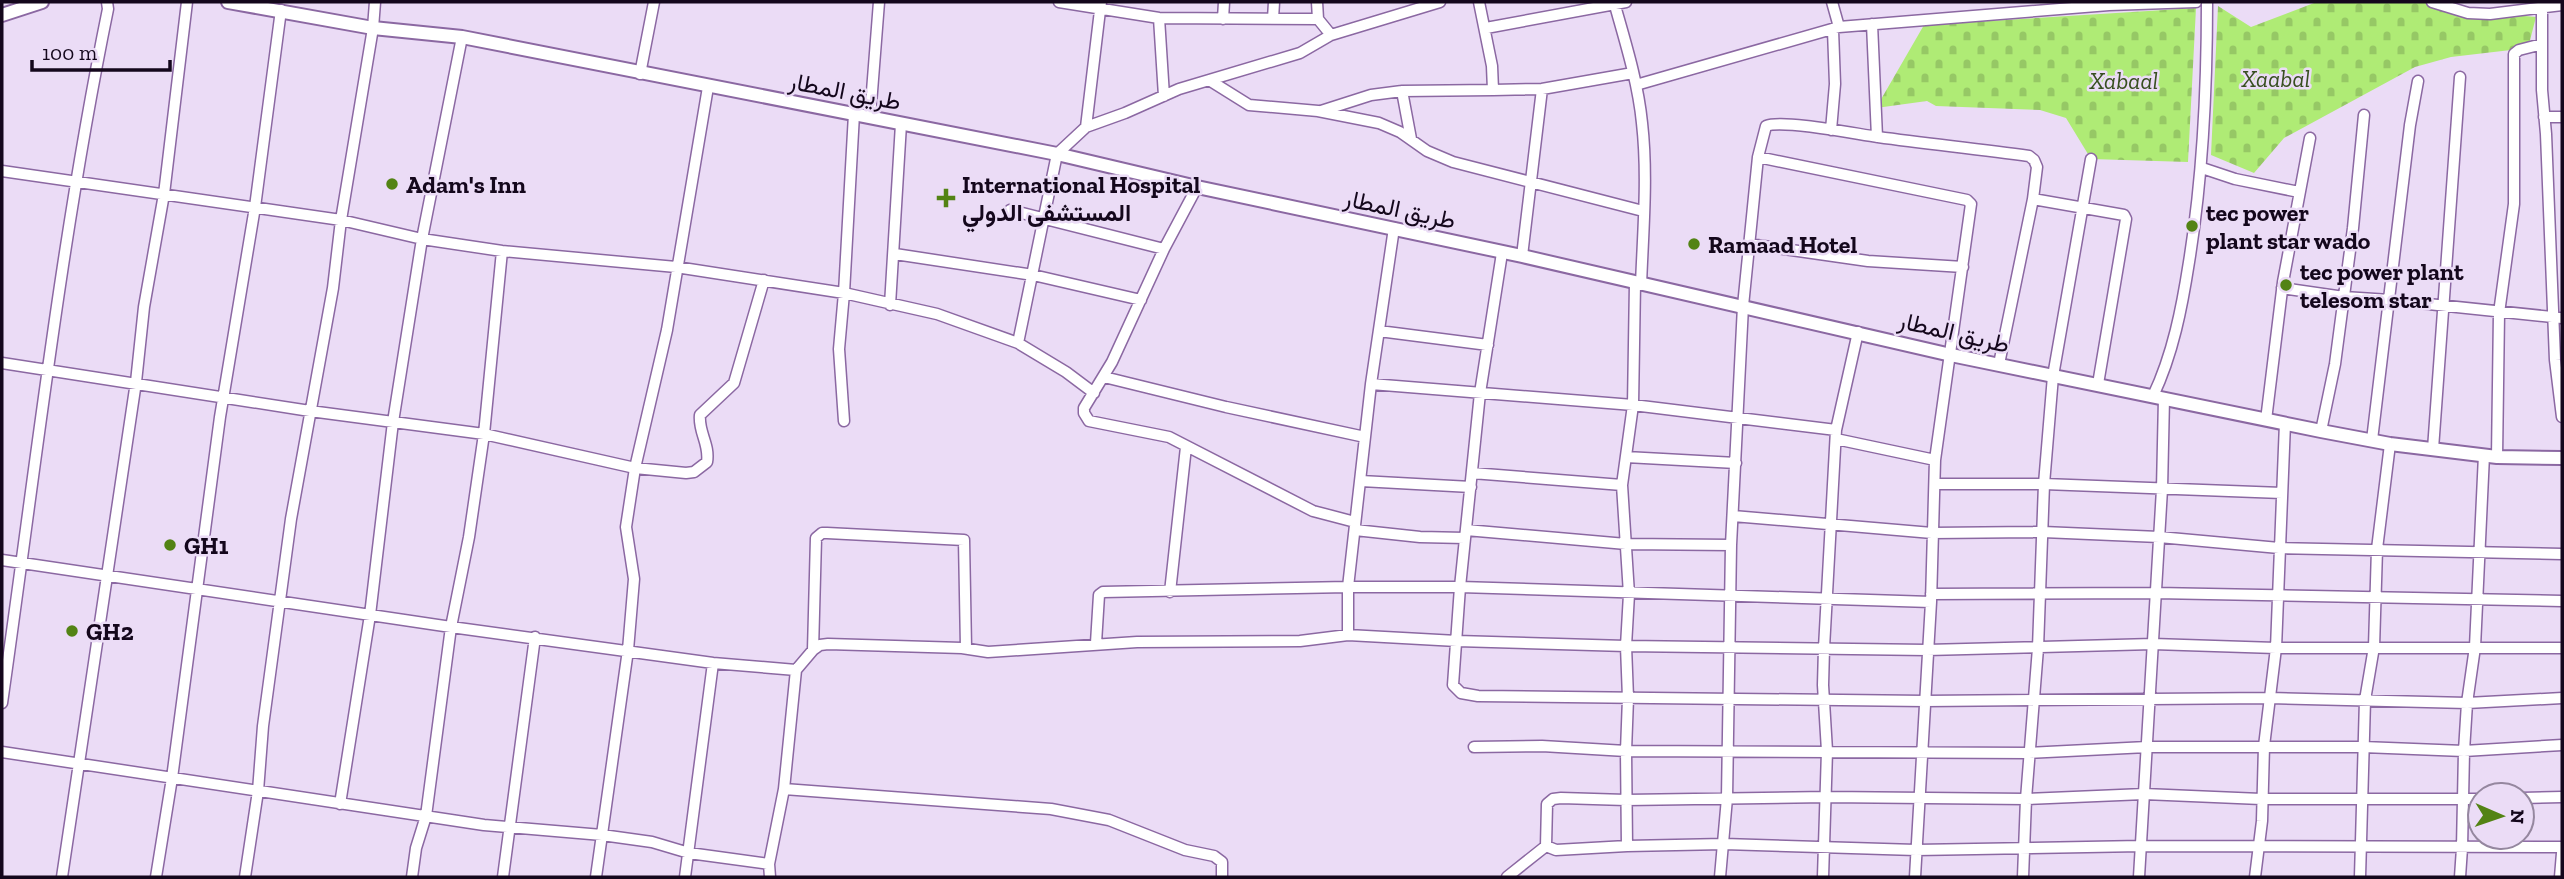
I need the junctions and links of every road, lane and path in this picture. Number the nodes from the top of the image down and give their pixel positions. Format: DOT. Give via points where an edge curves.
graph roads {
  1 [pos="42,2"];
  2 [pos="107,2"];
  3 [pos="187,2"];
  4 [pos="228,2"];
  5 [pos="375,2"];
  6 [pos="654,2"];
  7 [pos="879,2"];
  8 [pos="1059,2"];
  9 [pos="1224,2"];
  10 [pos="1274,2"];
  11 [pos="1317,2"];
  12 [pos="1440,2"];
  13 [pos="1479,2"];
  14 [pos="1626,2"];
  15 [pos="1832,2"];
  16 [pos="2196,2"];
  17 [pos="2207,2"];
  18 [pos="2432,2"];
  19 [pos="1614,3"];
  20 [pos="1423,4"];
  21 [pos="2562,5"];
  22 [pos="1100,6"];
  23 [pos="2026,7"];
  24 [pos="2542,8"];
  25 [pos="281,10"];
  26 [pos="2,15"];
  27 [pos="1159,18"];
  28 [pos="1223,19"];
  29 [pos="1273,19"];
  30 [pos="1318,19"];
  31 [pos="1872,23"];
  32 [pos="373,28"];
  33 [pos="1836,28"];
  34 [pos="1486,29"];
  35 [pos="1331,36"];
  36 [pos="462,37"];
  37 [pos="2542,44"];
  38 [pos="1633,73"];
  39 [pos="640,74"];
  40 [pos="2460,77"];
  41 [pos="1209,80"];
  42 [pos="2418,81"];
  43 [pos="1636,85"];
  44 [pos="708,87"];
  45 [pos="1542,89"];
  46 [pos="1493,90"];
  47 [pos="1402,91"];
  48 [pos="1164,96"];
  49 [pos="1318,111"];
  50 [pos="854,114"];
  51 [pos="2364,115"];
  52 [pos="870,117"];
  53 [pos="2544,117"];
  54 [pos="2562,117"];
  55 [pos="901,124"];
  56 [pos="1086,127"];
  57 [pos="1831,130"];
  58 [pos="1877,137"];
  59 [pos="2310,138"];
  60 [pos="1411,139"];
  61 [pos="1057,154"];
  62 [pos="1758,158"];
  63 [pos="2091,159"];
  64 [pos="2202,168"];
  65 [pos="2,171"];
  66 [pos="76,181"];
  67 [pos="1531,182"];
  68 [pos="1197,187"];
  69 [pos="2299,192"];
  70 [pos="164,194"];
  71 [pos="2033,199"];
  72 [pos="255,207"];
  73 [pos="2082,208"];
  74 [pos="1010,210"];
  75 [pos="1643,211"];
  76 [pos="1043,219"];
  77 [pos="341,220"];
  78 [pos="1394,228"];
  79 [pos="422,239"];
  80 [pos="1749,244"];
  81 [pos="1164,249"];
  82 [pos="502,251"];
  83 [pos="1502,253"];
  84 [pos="895,254"];
  85 [pos="1522,256"];
  86 [pos="676,267"];
  87 [pos="1962,267"];
  88 [pos="1033,275"];
  89 [pos="764,280"];
  90 [pos="1638,284"];
  91 [pos="2282,288"];
  92 [pos="844,293"];
  93 [pos="2344,297"];
  94 [pos="1141,300"];
  95 [pos="2390,300"];
  96 [pos="890,305"];
  97 [pos="2444,305"];
  98 [pos="1743,306"];
  99 [pos="2499,313"];
  100 [pos="2558,319"];
  101 [pos="1378,331"];
  102 [pos="1858,332"];
  103 [pos="1018,343"];
  104 [pos="1488,345"];
  105 [pos="1951,355"];
  106 [pos="2,363"];
  107 [pos="1999,364"];
  108 [pos="48,370"];
  109 [pos="2053,376"];
  110 [pos="1104,377"];
  111 [pos="136,382"];
  112 [pos="1371,384"];
  113 [pos="2098,384"];
  114 [pos="1094,393"];
  115 [pos="1480,393"];
  116 [pos="224,397"];
  117 [pos="2158,397"];
  118 [pos="1633,405"];
  119 [pos="310,411"];
  120 [pos="1738,417"];
  121 [pos="2562,417"];
  122 [pos="2266,420"];
  123 [pos="844,421"];
  124 [pos="393,422"];
  125 [pos="2285,423"];
  126 [pos="2321,431"];
  127 [pos="484,434"];
  128 [pos="1836,435"];
  129 [pos="1365,437"];
  130 [pos="2372,440"];
  131 [pos="2390,444"];
  132 [pos="1186,447"];
  133 [pos="2433,449"];
  134 [pos="2484,455"];
  135 [pos="1626,457"];
  136 [pos="2497,457"];
  137 [pos="2562,458"];
  138 [pos="1935,460"];
  139 [pos="1735,463"];
  140 [pos="635,468"];
  141 [pos="1472,473"];
  142 [pos="1361,481"];
  143 [pos="1936,484"];
  144 [pos="2044,484"];
  145 [pos="1622,485"];
  146 [pos="1471,488"];
  147 [pos="2162,489"];
  148 [pos="2282,493"];
  149 [pos="1733,516"];
  150 [pos="1355,526"];
  151 [pos="1831,526"];
  152 [pos="1932,533"];
  153 [pos="2043,533"];
  154 [pos="1466,534"];
  155 [pos="2159,537"];
  156 [pos="1626,544"];
  157 [pos="1731,545"];
  158 [pos="2279,548"];
  159 [pos="2377,549"];
  160 [pos="2480,551"];
  161 [pos="2562,554"];
  162 [pos="2,560"];
  163 [pos="22,563"];
  164 [pos="108,576"];
  165 [pos="1348,587"];
  166 [pos="1460,587"];
  167 [pos="195,589"];
  168 [pos="1170,592"];
  169 [pos="2156,593"];
  170 [pos="1629,594"];
  171 [pos="1730,594"];
  172 [pos="2040,595"];
  173 [pos="2277,597"];
  174 [pos="1931,598"];
  175 [pos="2377,599"];
  176 [pos="1828,600"];
  177 [pos="2478,601"];
  178 [pos="2562,601"];
  179 [pos="280,603"];
  180 [pos="370,615"];
  181 [pos="451,627"];
  182 [pos="1348,635"];
  183 [pos="535,638"];
  184 [pos="1457,641"];
  185 [pos="1096,643"];
  186 [pos="2153,644"];
  187 [pos="1626,646"];
  188 [pos="1728,647"];
  189 [pos="2374,647"];
  190 [pos="2475,647"];
  191 [pos="966,648"];
  192 [pos="1824,648"];
  193 [pos="2038,648"];
  194 [pos="2276,648"];
  195 [pos="2562,648"];
  196 [pos="628,650"];
  197 [pos="813,650"];
  198 [pos="1927,650"];
  199 [pos="713,663"];
  200 [pos="796,670"];
  201 [pos="2150,697"];
  202 [pos="1628,698"];
  203 [pos="2270,698"];
  204 [pos="2562,698"];
  205 [pos="1730,699"];
  206 [pos="2035,699"];
  207 [pos="2365,700"];
  208 [pos="1825,701"];
  209 [pos="1925,701"];
  210 [pos="2467,703"];
  211 [pos="2,704"];
  212 [pos="2562,745"];
  213 [pos="2264,746"];
  214 [pos="1474,747"];
  215 [pos="2147,747"];
  216 [pos="2363,747"];
  217 [pos="1626,751"];
  218 [pos="1727,751"];
  219 [pos="1827,751"];
  220 [pos="2464,751"];
  221 [pos="2,752"];
  222 [pos="1923,752"];
  223 [pos="2029,753"];
  224 [pos="79,764"];
  225 [pos="172,778"];
  226 [pos="784,789"];
  227 [pos="258,791"];
  228 [pos="2144,794"];
  229 [pos="1827,797"];
  230 [pos="2562,797"];
  231 [pos="1727,798"];
  232 [pos="1920,798"];
  233 [pos="2536,798"];
  234 [pos="2026,799"];
  235 [pos="2261,799"];
  236 [pos="2362,799"];
  237 [pos="2463,799"];
  238 [pos="1626,800"];
  239 [pos="341,804"];
  240 [pos="426,816"];
  241 [pos="510,828"];
  242 [pos="602,835"];
  243 [pos="1724,844"];
  244 [pos="1546,846"];
  245 [pos="1627,846"];
  246 [pos="1825,846"];
  247 [pos="2141,846"];
  248 [pos="2259,847"];
  249 [pos="2562,847"];
  250 [pos="2361,848"];
  251 [pos="2462,848"];
  252 [pos="1916,850"];
  253 [pos="2025,850"];
  254 [pos="689,853"];
  255 [pos="2562,853"];
  256 [pos="769,864"];
  257 [pos="62,877"];
  258 [pos="156,877"];
  259 [pos="245,877"];
  260 [pos="412,877"];
  261 [pos="503,877"];
  262 [pos="596,877"];
  263 [pos="685,877"];
  264 [pos="769,877"];
  265 [pos="1222,877"];
  266 [pos="1507,877"];
  267 [pos="1720,877"];
  268 [pos="1823,877"];
  269 [pos="1915,877"];
  270 [pos="2023,877"];
  271 [pos="2139,877"];
  272 [pos="2255,877"];
  273 [pos="2360,877"];
  274 [pos="2460,877"];
  275 [pos="2560,877"];
  1 -- 26 [label="main road"];
  2 -- 66 [label="street"];
  3 -- 70 [label="street"];
  4 -- 25 [label="main road, طريق المطار"];
  5 -- 32 [label="street"];
  6 -- 39 [label="street"];
  7 -- 52 [label="street"];
  8 -- 22 [label="street"];
  9 -- 28 [label="street"];
  10 -- 29 [label="street"];
  11 -- 30 [label="street"];
  12 -- 20 [label="street"];
  13 -- 34 [label="street"];
  14 -- 19 [label="street"];
  15 -- 33 [label="street"];
  16 -- 23 [label="street"];
  17 -- 64 [label="street"];
  18 -- 24 [label="street" via="2468,13"];
  19 -- 34 [label="street"];
  19 -- 38 [label="street"];
  20 -- 35 [label="street"];
  21 -- 24 [label="street"];
  22 -- 27 [label="street"];
  22 -- 56 [label="street"];
  23 -- 31 [label="street"];
  24 -- 37 [label="street"];
  25 -- 32 [label="main road, طريق المطار"];
  25 -- 72 [label="street"];
  27 -- 28 [label="street"];
  27 -- 48 [label="street"];
  28 -- 29 [label="street"];
  29 -- 30 [label="street"];
  30 -- 35 [label="street"];
  31 -- 33 [label="street"];
  31 -- 58 [label="street"];
  32 -- 36 [label="main road, طريق المطار"];
  32 -- 77 [label="street"];
  33 -- 43 [label="street"];
  33 -- 57 [label="street"];
  34 -- 46 [label="street"];
  35 -- 41 [label="street" via="1300,53"];
  36 -- 39 [label="main road, طريق المطار"];
  36 -- 79 [label="street"];
  37 -- 53 [label="street"];
  37 -- 99 [label="street" via="2514,54 2514,204"];
  38 -- 43 [label="street"];
  38 -- 45 [label="street"];
  39 -- 44 [label="main road, طريق المطار"];
  40 -- 97 [label="street"];
  41 -- 48 [label="street"];
  41 -- 49 [label="street" via="1249,105"];
  42 -- 95 [label="street"];
  43 -- 75 [label="street" via="1645,166"];
  44 -- 50 [label="main road, طريق المطار"];
  44 -- 86 [label="street"];
  45 -- 46 [label="street"];
  45 -- 67 [label="street"];
  46 -- 47 [label="street"];
  47 -- 49 [label="street" via="1371,94"];
  47 -- 60 [label="street"];
  48 -- 56 [label="street"];
  49 -- 60 [label="street" via="1379,123"];
  50 -- 52 [label="main road, طريق المطار"];
  50 -- 92 [label="street"];
  51 -- 93 [label="street"];
  52 -- 55 [label="main road, طريق المطار"];
  53 -- 54 [label="street"];
  53 -- 100 [label="street"];
  55 -- 61 [label="main road, طريق المطار"];
  55 -- 84 [label="street"];
  56 -- 61 [label="street"];
  57 -- 58 [label="street"];
  57 -- 62 [label="street" via="1769,124"];
  58 -- 71 [label="street" via="2029,156 2037,167"];
  59 -- 69 [label="street"];
  60 -- 67 [label="street" via="1454,162"];
  61 -- 68 [label="main road, طريق المطار"];
  61 -- 76 [label="street"];
  62 -- 80 [label="street"];
  62 -- 87 [label="street" via="1967,200 1971,204"];
  63 -- 73 [label="street"];
  64 -- 69 [label="street"];
  64 -- 117 [label="street" via="2184,294"];
  65 -- 66 [label="street"];
  66 -- 70 [label="street"];
  66 -- 108 [label="street"];
  67 -- 75 [label="street"];
  67 -- 85 [label="street"];
  68 -- 78 [label="main road, طريق المطار"];
  68 -- 81 [label="street"];
  69 -- 91 [label="street"];
  70 -- 72 [label="street"];
  70 -- 111 [label="street"];
  71 -- 73 [label="street"];
  71 -- 107 [label="street"];
  72 -- 77 [label="street"];
  72 -- 116 [label="street"];
  73 -- 109 [label="street"];
  73 -- 113 [label="street" via="2126,219"];
  74 -- 76 [label="street"];
  75 -- 90 [label="street"];
  76 -- 81 [label="street"];
  76 -- 88 [label="street"];
  77 -- 79 [label="street"];
  77 -- 119 [label="street"];
  78 -- 83 [label="main road, طريق المطار"];
  78 -- 101 [label="street"];
  79 -- 82 [label="street"];
  79 -- 124 [label="street"];
  80 -- 87 [label="street" via="1868,261"];
  80 -- 98 [label="street"];
  81 -- 94 [label="street"];
  82 -- 86 [label="street"];
  82 -- 127 [label="street"];
  83 -- 85 [label="main road, طريق المطار"];
  83 -- 104 [label="street"];
  84 -- 88 [label="street"];
  84 -- 96 [label="street"];
  85 -- 90 [label="main road, طريق المطار"];
  86 -- 89 [label="street"];
  86 -- 140 [label="street" via="667,330"];
  87 -- 105 [label="street"];
  88 -- 94 [label="street"];
  88 -- 103 [label="street"];
  89 -- 92 [label="street"];
  89 -- 140 [label="street" via="734,383 700,415 707,462 686,473"];
  90 -- 98 [label="main road, طريق المطار"];
  90 -- 118 [label="street"];
  91 -- 93 [label="street"];
  91 -- 122 [label="street"];
  92 -- 96 [label="street"];
  92 -- 123 [label="street" via="839,349"];
  93 -- 95 [label="street"];
  93 -- 126 [label="street"];
  94 -- 110 [label="street"];
  95 -- 97 [label="street"];
  95 -- 130 [label="street"];
  96 -- 103 [label="street" via="937,314"];
  97 -- 99 [label="street"];
  97 -- 133 [label="street"];
  98 -- 102 [label="main road, طريق المطار"];
  98 -- 120 [label="street"];
  99 -- 100 [label="street"];
  99 -- 136 [label="street"];
  100 -- 121 [label="street" via="2555,360"];
  101 -- 104 [label="street"];
  101 -- 112 [label="street"];
  102 -- 105 [label="main road, طريق المطار"];
  102 -- 128 [label="street"];
  103 -- 114 [label="street"];
  104 -- 115 [label="street"];
  105 -- 107 [label="main road, طريق المطار"];
  105 -- 138 [label="street"];
  106 -- 108 [label="street"];
  107 -- 109 [label="main road, طريق المطار"];
  108 -- 111 [label="street"];
  108 -- 163 [label="street"];
  109 -- 113 [label="main road, طريق المطار"];
  109 -- 144 [label="street"];
  110 -- 114 [label="street"];
  110 -- 129 [label="street"];
  111 -- 116 [label="street"];
  111 -- 164 [label="street"];
  112 -- 115 [label="street"];
  112 -- 129 [label="street"];
  113 -- 117 [label="main road, طريق المطار"];
  114 -- 132 [label="street" via="1084,408 1089,421 1161,435"];
  115 -- 118 [label="street"];
  115 -- 141 [label="street"];
  116 -- 119 [label="street"];
  116 -- 167 [label="street"];
  117 -- 122 [label="main road, طريق المطار"];
  117 -- 147 [label="street"];
  118 -- 120 [label="street"];
  118 -- 135 [label="street"];
  119 -- 124 [label="street"];
  119 -- 179 [label="street"];
  120 -- 128 [label="street"];
  120 -- 139 [label="street"];
  122 -- 125 [label="main road, طريق المطار"];
  124 -- 127 [label="street"];
  124 -- 180 [label="street"];
  125 -- 126 [label="main road, طريق المطار"];
  125 -- 148 [label="street"];
  126 -- 130 [label="main road, طريق المطار"];
  127 -- 140 [label="street"];
  127 -- 181 [label="street"];
  128 -- 138 [label="street"];
  128 -- 151 [label="street"];
  129 -- 142 [label="street"];
  130 -- 131 [label="main road, طريق المطار"];
  131 -- 133 [label="main road, طريق المطار"];
  131 -- 159 [label="street"];
  132 -- 150 [label="street" via="1313,511"];
  132 -- 168 [label="street"];
  133 -- 134 [label="main road, طريق المطار"];
  134 -- 136 [label="main road, طريق المطار"];
  134 -- 160 [label="street"];
  135 -- 139 [label="street"];
  135 -- 145 [label="street"];
  136 -- 137 [label="main road, طريق المطار"];
  138 -- 143 [label="street"];
  139 -- 149 [label="street"];
  140 -- 196 [label="street" via="626,527 634,579"];
  141 -- 145 [label="street"];
  141 -- 146 [label="street"];
  142 -- 146 [label="street"];
  142 -- 150 [label="street"];
  143 -- 144 [label="street"];
  143 -- 152 [label="street"];
  144 -- 147 [label="street"];
  144 -- 153 [label="street"];
  145 -- 156 [label="street"];
  146 -- 154 [label="street"];
  147 -- 148 [label="street"];
  147 -- 155 [label="street"];
  148 -- 158 [label="street"];
  149 -- 151 [label="street"];
  149 -- 157 [label="street"];
  150 -- 154 [label="street" via="1420,537"];
  150 -- 165 [label="street"];
  151 -- 152 [label="street"];
  151 -- 176 [label="street"];
  152 -- 153 [label="street"];
  152 -- 174 [label="street"];
  153 -- 155 [label="street"];
  153 -- 172 [label="street"];
  154 -- 156 [label="street"];
  154 -- 166 [label="street"];
  155 -- 158 [label="street"];
  155 -- 169 [label="street"];
  156 -- 157 [label="street"];
  156 -- 170 [label="street"];
  157 -- 171 [label="street"];
  158 -- 159 [label="street"];
  158 -- 173 [label="street"];
  159 -- 160 [label="street"];
  159 -- 175 [label="street"];
  160 -- 161 [label="street"];
  160 -- 177 [label="street"];
  162 -- 163 [label="street"];
  163 -- 164 [label="street"];
  163 -- 211 [label="street"];
  164 -- 167 [label="street"];
  164 -- 224 [label="street"];
  165 -- 166 [label="street"];
  165 -- 168 [label="street"];
  165 -- 182 [label="street"];
  166 -- 170 [label="street"];
  166 -- 184 [label="street"];
  167 -- 179 [label="street"];
  167 -- 225 [label="street"];
  168 -- 185 [label="street" via="1101,593"];
  169 -- 172 [label="street"];
  169 -- 173 [label="street"];
  169 -- 186 [label="street"];
  170 -- 171 [label="street"];
  170 -- 187 [label="street"];
  171 -- 176 [label="street"];
  171 -- 188 [label="street"];
  172 -- 174 [label="street"];
  172 -- 193 [label="street"];
  173 -- 175 [label="street"];
  173 -- 194 [label="street"];
  174 -- 176 [label="street"];
  174 -- 198 [label="street"];
  175 -- 177 [label="street"];
  175 -- 189 [label="street"];
  176 -- 192 [label="street"];
  177 -- 178 [label="street"];
  177 -- 190 [label="street"];
  179 -- 180 [label="street"];
  179 -- 227 [label="street"];
  180 -- 181 [label="street"];
  180 -- 239 [label="street"];
  181 -- 183 [label="street"];
  181 -- 240 [label="street"];
  182 -- 184 [label="street"];
  182 -- 185 [label="street" via="1300,641"];
  183 -- 196 [label="street"];
  183 -- 241 [label="street"];
  184 -- 187 [label="street"];
  184 -- 202 [label="street" via="1453,685 1461,693"];
  185 -- 191 [label="street" via="1019,651"];
  186 -- 193 [label="street"];
  186 -- 194 [label="street"];
  186 -- 201 [label="street"];
  187 -- 188 [label="street"];
  187 -- 202 [label="street"];
  188 -- 192 [label="street"];
  188 -- 205 [label="street"];
  189 -- 190 [label="street"];
  189 -- 194 [label="street"];
  189 -- 207 [label="street"];
  190 -- 195 [label="street"];
  190 -- 210 [label="street"];
  191 -- 197 [label="street" via="828,644"];
  191 -- 197 [label="street" via="964,540 822,533 816,538"];
  192 -- 198 [label="street"];
  192 -- 208 [label="street"];
  193 -- 198 [label="street"];
  193 -- 206 [label="street"];
  194 -- 203 [label="street"];
  196 -- 199 [label="street"];
  196 -- 242 [label="street"];
  197 -- 200 [label="street"];
  198 -- 209 [label="street"];
  199 -- 200 [label="street"];
  199 -- 254 [label="street"];
  200 -- 226 [label="street"];
  201 -- 203 [label="street"];
  201 -- 206 [label="street"];
  201 -- 215 [label="street"];
  202 -- 205 [label="street"];
  202 -- 217 [label="street"];
  203 -- 207 [label="street"];
  203 -- 213 [label="street"];
  204 -- 210 [label="street"];
  205 -- 208 [label="street"];
  205 -- 218 [label="street"];
  206 -- 209 [label="street"];
  206 -- 223 [label="street"];
  207 -- 210 [label="street"];
  207 -- 216 [label="street"];
  208 -- 209 [label="street"];
  208 -- 219 [label="street"];
  209 -- 222 [label="street"];
  210 -- 220 [label="street"];
  212 -- 220 [label="street"];
  213 -- 215 [label="street"];
  213 -- 216 [label="street"];
  213 -- 235 [label="street"];
  214 -- 217 [label="street"];
  215 -- 223 [label="street"];
  215 -- 228 [label="street"];
  216 -- 220 [label="street"];
  216 -- 236 [label="street"];
  217 -- 218 [label="street"];
  217 -- 238 [label="street"];
  218 -- 219 [label="street"];
  218 -- 231 [label="street"];
  219 -- 222 [label="street"];
  219 -- 229 [label="street"];
  220 -- 237 [label="street"];
  221 -- 224 [label="street"];
  222 -- 223 [label="street"];
  222 -- 232 [label="street"];
  223 -- 234 [label="street"];
  224 -- 225 [label="street"];
  224 -- 257 [label="street"];
  225 -- 227 [label="street"];
  225 -- 258 [label="street"];
  226 -- 256 [label="street"];
  226 -- 265 [label="street" via="1051,809 1109,820 1185,850 1214,856 1222,862"];
  227 -- 239 [label="street"];
  227 -- 259 [label="street"];
  228 -- 234 [label="street"];
  228 -- 235 [label="street"];
  228 -- 247 [label="street"];
  229 -- 231 [label="street"];
  229 -- 232 [label="street"];
  229 -- 246 [label="street"];
  230 -- 233 [label="street"];
  231 -- 238 [label="street"];
  231 -- 243 [label="street"];
  232 -- 234 [label="street"];
  232 -- 252 [label="street"];
  234 -- 253 [label="street"];
  235 -- 236 [label="street"];
  235 -- 248 [label="street"];
  236 -- 237 [label="street"];
  236 -- 250 [label="street"];
  237 -- 251 [label="street"];
  238 -- 244 [label="street" via="1548,801"];
  238 -- 245 [label="street"];
  239 -- 240 [label="street"];
  240 -- 241 [label="street"];
  240 -- 260 [label="street"];
  241 -- 242 [label="street"];
  241 -- 261 [label="street"];
  242 -- 254 [label="street"];
  242 -- 262 [label="street"];
  243 -- 245 [label="street"];
  243 -- 246 [label="street"];
  243 -- 267 [label="street"];
  244 -- 245 [label="street" via="1556,850"];
  244 -- 266 [label="street"];
  246 -- 252 [label="street"];
  246 -- 268 [label="street"];
  247 -- 248 [label="street"];
  247 -- 253 [label="street"];
  247 -- 271 [label="street"];
  248 -- 250 [label="street"];
  248 -- 272 [label="street"];
  249 -- 251 [label="street"];
  250 -- 251 [label="street"];
  250 -- 273 [label="street"];
  251 -- 274 [label="street"];
  252 -- 253 [label="street"];
  252 -- 269 [label="street"];
  253 -- 270 [label="street"];
  254 -- 256 [label="street"];
  254 -- 263 [label="street"];
  255 -- 275 [label="street"];
  256 -- 264 [label="street"];
}
